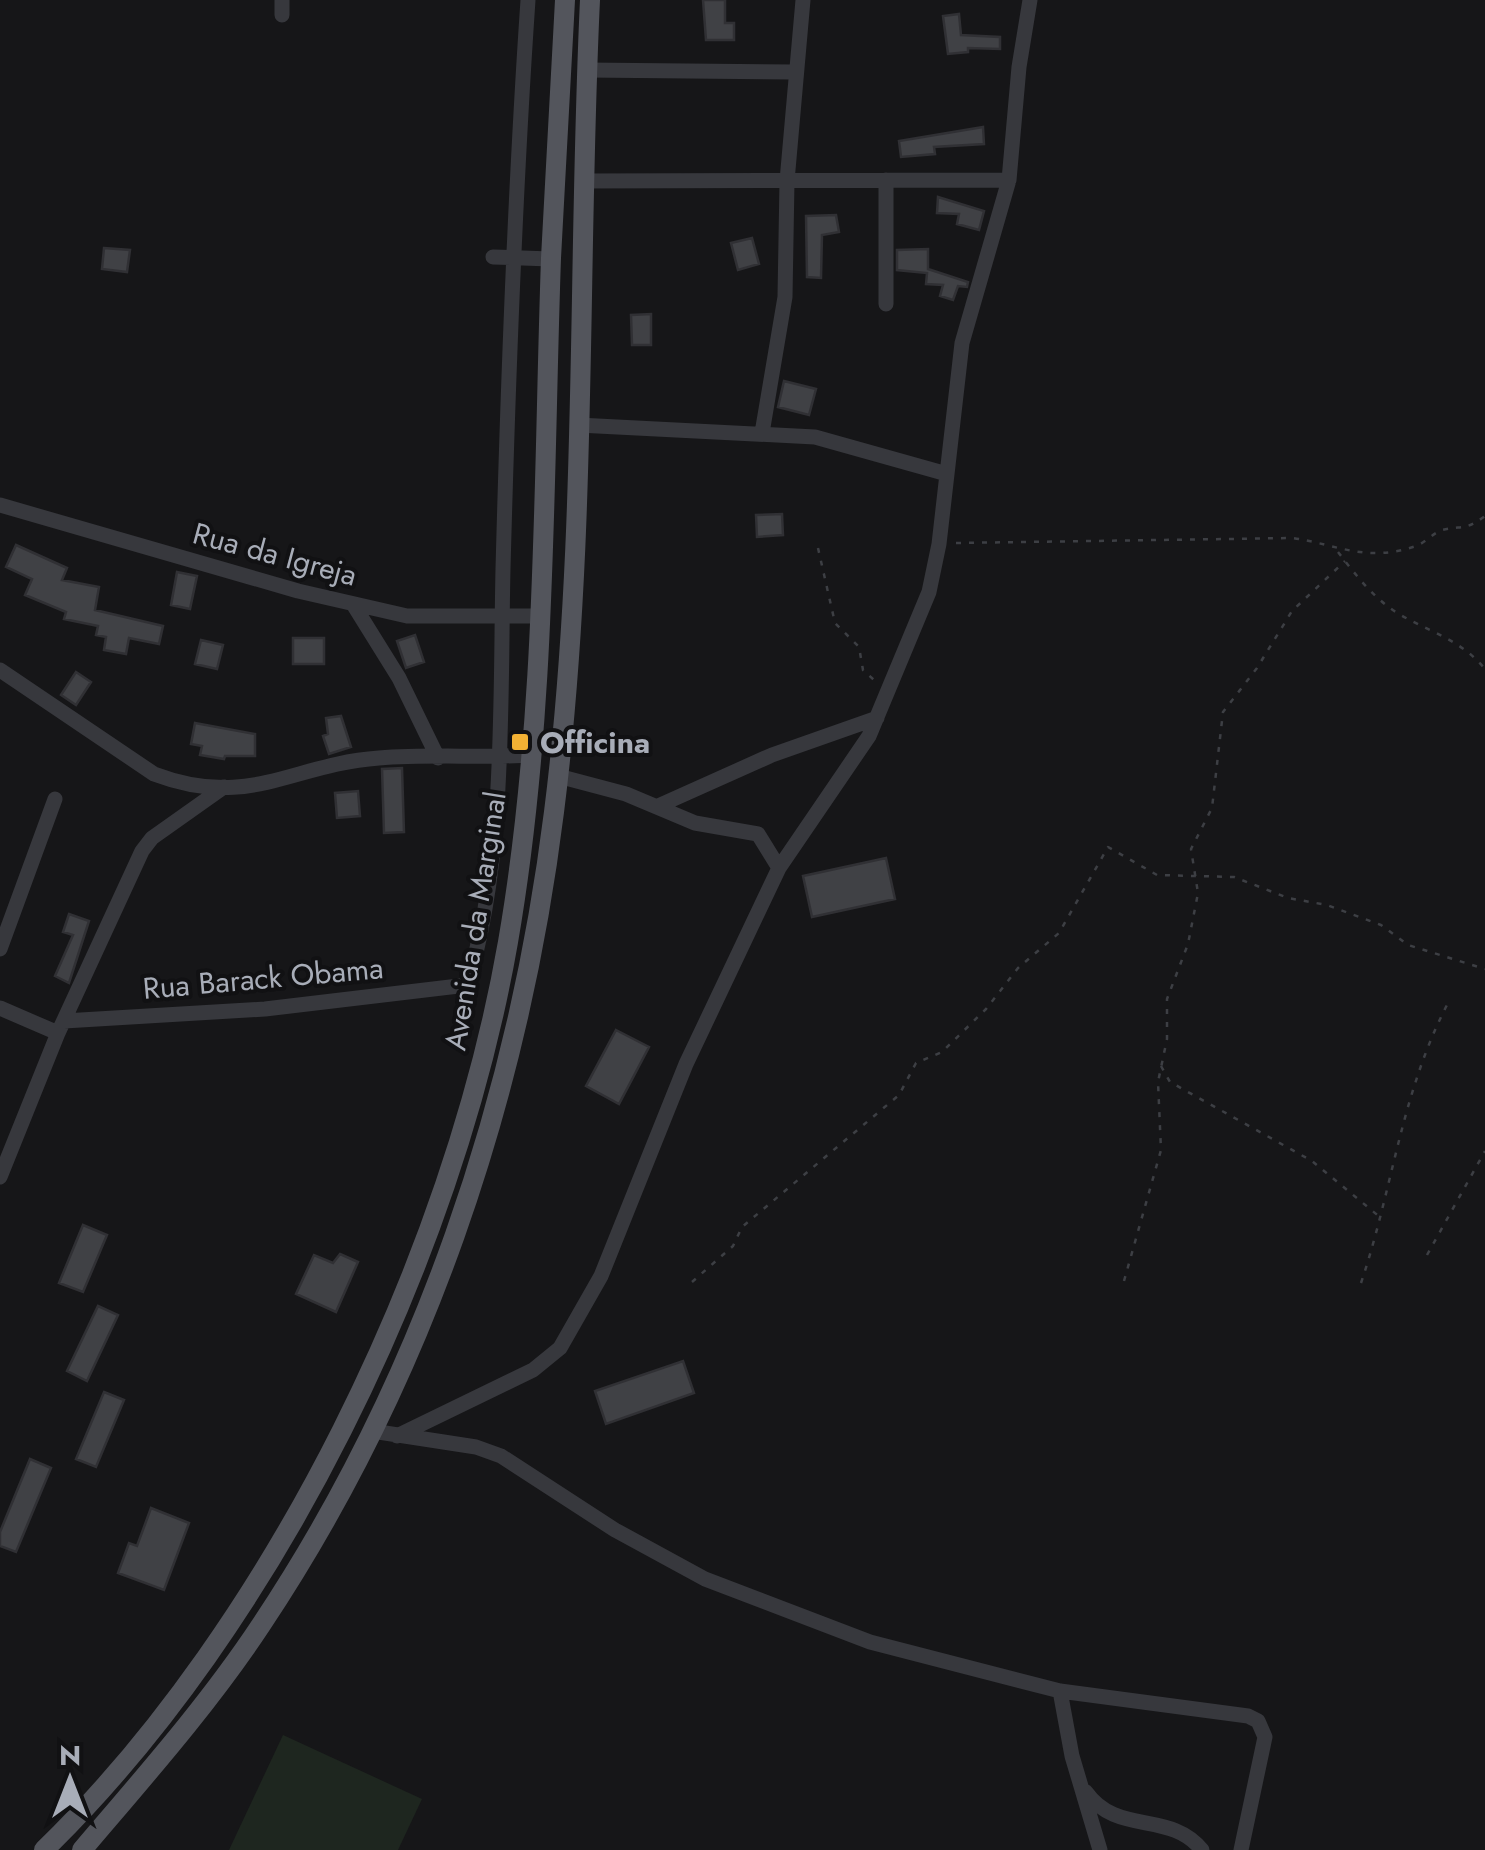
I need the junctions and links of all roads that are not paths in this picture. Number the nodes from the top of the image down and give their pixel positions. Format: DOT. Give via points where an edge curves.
graph roads {
  1 [pos="528,0"];
  2 [pos="565,0"];
  3 [pos="590,0"];
  4 [pos="803,0"];
  5 [pos="1030,0"];
  6 [pos="586,70"];
  7 [pos="794,72"];
  8 [pos="886,180"];
  9 [pos="1009,180"];
  10 [pos="584,181"];
  11 [pos="788,181"];
  12 [pos="493,257"];
  13 [pos="513,257"];
  14 [pos="551,259"];
  15 [pos="886,304"];
  16 [pos="578,425"];
  17 [pos="762,434"];
  18 [pos="947,474"];
  19 [pos="0,505"];
  20 [pos="353,604"];
  21 [pos="542,616"];
  22 [pos="502,618"];
  23 [pos="0,670"];
  24 [pos="880,710"];
  25 [pos="532,755"];
  26 [pos="498,757"];
  27 [pos="438,758"];
  28 [pos="558,776"];
  29 [pos="224,788"];
  30 [pos="55,799"];
  31 [pos="658,806"];
  32 [pos="779,868"];
  33 [pos="0,949"];
  34 [pos="0,1008"];
  35 [pos="61,1027"];
  36 [pos="0,1178"];
  37 [pos="372,1431"];
  38 [pos="397,1436"];
  39 [pos="1060,1692"];
  40 [pos="1081,1784"];
  41 [pos="44,1850"];
  42 [pos="82,1850"];
  43 [pos="1100,1850"];
  44 [pos="1202,1850"];
  45 [pos="1242,1850"];
  1 -- 13 [label="street"];
  2 -- 14 [label="main road, Avenida da Marginal"];
  3 -- 6 [label="main road, Avenida da Marginal"];
  4 -- 7 [label="street"];
  5 -- 9 [label="street"];
  6 -- 7 [label="street"];
  6 -- 10 [label="main road, Avenida da Marginal"];
  7 -- 11 [label="street"];
  8 -- 9 [label="street"];
  8 -- 11 [label="street"];
  8 -- 15 [label="street"];
  9 -- 18 [label="street" via="962,343"];
  10 -- 11 [label="street"];
  10 -- 16 [label="main road, Avenida da Marginal"];
  11 -- 17 [label="street" via="785,297"];
  12 -- 13 [label="street"];
  13 -- 14 [label="street"];
  13 -- 22 [label="street"];
  14 -- 21 [label="main road, Avenida da Marginal"];
  16 -- 17 [label="street"];
  16 -- 28 [label="main road, Avenida da Marginal"];
  17 -- 18 [label="street" via="814,436"];
  18 -- 24 [label="street" via="929,592"];
  19 -- 20 [label="street, Rua da Igreja"];
  20 -- 22 [label="street, Rua da Igreja" via="408,616"];
  20 -- 27 [label="street" via="400,678"];
  21 -- 22 [label="street, Rua da Igreja"];
  21 -- 25 [label="main road, Avenida da Marginal"];
  22 -- 26 [label="street"];
  23 -- 29 [label="street" via="154,774"];
  24 -- 31 [label="street"];
  24 -- 32 [label="street"];
  25 -- 26 [label="street"];
  25 -- 41 [label="main road, Avenida da Marginal" via="508,941 480,1076 415,1262 346,1423 303,1503 190,1678"];
  26 -- 27 [label="street"];
  26 -- 35 [label="street, Rua Barack Obama" via="481,922 467,985"];
  27 -- 29 [label="street" via="377,758 266,786"];
  28 -- 31 [label="street"];
  28 -- 37 [label="main road, Avenida da Marginal" via="522,1007 497,1106 455,1240"];
  29 -- 35 [label="street" via="142,851"];
  30 -- 33 [label="street"];
  31 -- 32 [label="street" via="696,823 758,834"];
  32 -- 38 [label="street" via="686,1064 600,1276 560,1348 533,1370"];
  34 -- 35 [label="street, Rua Barack Obama"];
  35 -- 36 [label="street"];
  37 -- 38 [label="street"];
  37 -- 42 [label="main road, Avenida da Marginal" via="262,1624 193,1719"];
  38 -- 39 [label="street" via="501,1456 616,1530 742,1593 870,1642"];
  39 -- 40 [label="street"];
  39 -- 45 [label="street" via="1258,1721 1265,1737"];
  40 -- 43 [label="street"];
  40 -- 44 [label="street" via="1111,1817 1179,1832"];
}
